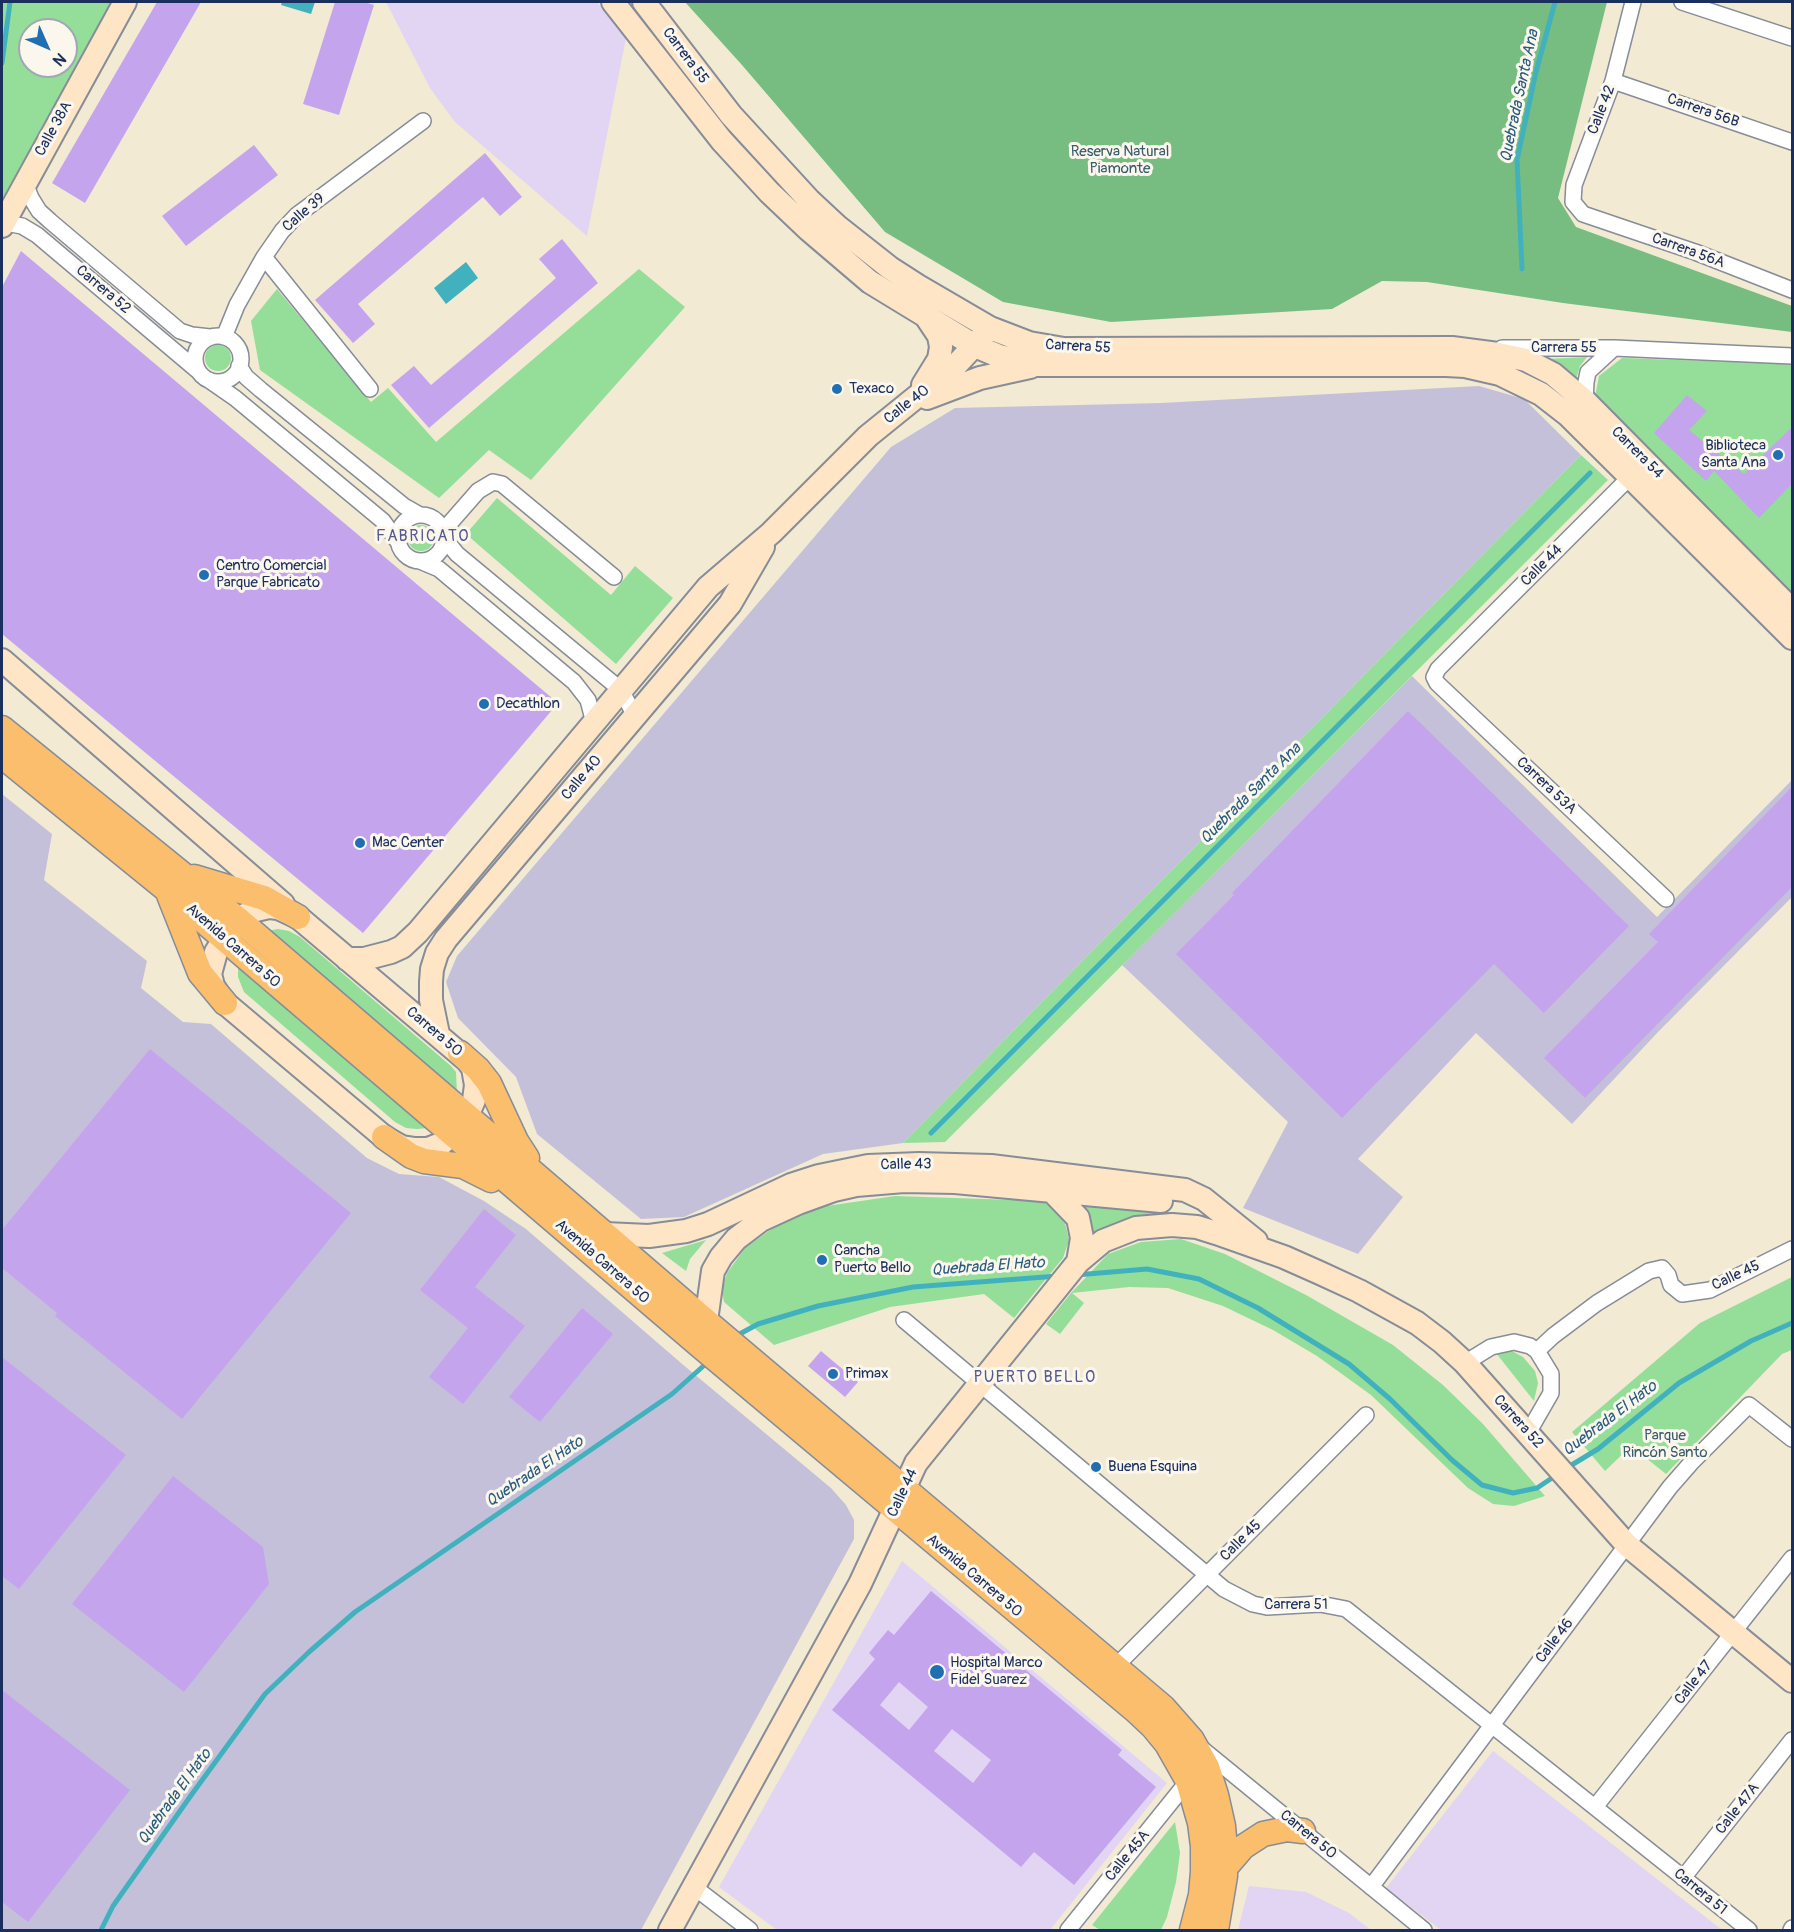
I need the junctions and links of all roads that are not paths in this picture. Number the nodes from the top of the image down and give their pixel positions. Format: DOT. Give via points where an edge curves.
graph roads {
  1 [pos="125,2"];
  2 [pos="614,2"];
  3 [pos="644,2"];
  4 [pos="1633,2"];
  5 [pos="1682,2"];
  6 [pos="1792,38"];
  7 [pos="1613,81"];
  8 [pos="423,122"];
  9 [pos="1792,142"];
  10 [pos="25,183"];
  11 [pos="1584,214"];
  12 [pos="2,226"];
  13 [pos="264,257"];
  14 [pos="1792,290"];
  15 [pos="926,317"];
  16 [pos="990,328"];
  17 [pos="217,337"];
  18 [pos="975,346"];
  19 [pos="1452,348"];
  20 [pos="1614,348"];
  21 [pos="1792,356"];
  22 [pos="1039,365"];
  23 [pos="239,366"];
  24 [pos="1465,366"];
  25 [pos="203,375"];
  26 [pos="370,389"];
  27 [pos="1585,402"];
  28 [pos="903,408"];
  29 [pos="1638,469"];
  30 [pos="420,515"];
  31 [pos="771,533"];
  32 [pos="443,535"];
  33 [pos="398,542"];
  34 [pos="420,561"];
  35 [pos="614,577"];
  36 [pos="1792,609"];
  37 [pos="1792,638"];
  38 [pos="2,660"];
  39 [pos="1438,669"];
  40 [pos="621,690"];
  41 [pos="635,716"];
  42 [pos="594,723"];
  43 [pos="2,728"];
  44 [pos="2,756"];
  45 [pos="174,881"];
  46 [pos="1666,899"];
  47 [pos="297,917"];
  48 [pos="239,920"];
  49 [pos="224,939"];
  50 [pos="347,959"];
  51 [pos="225,1003"];
  52 [pos="438,1034"];
  53 [pos="460,1053"];
  54 [pos="460,1125"];
  55 [pos="384,1137"];
  56 [pos="1051,1190"];
  57 [pos="547,1199"];
  58 [pos="1214,1207"];
  59 [pos="605,1234"];
  60 [pos="1792,1249"];
  61 [pos="1268,1251"];
  62 [pos="1078,1262"];
  63 [pos="904,1320"];
  64 [pos="706,1331"];
  65 [pos="1537,1351"];
  66 [pos="1465,1363"];
  67 [pos="745,1369"];
  68 [pos="979,1384"];
  69 [pos="1366,1414"];
  70 [pos="1528,1433"];
  71 [pos="1792,1439"];
  72 [pos="904,1488"];
  73 [pos="895,1510"];
  74 [pos="1627,1545"];
  75 [pos="1792,1558"];
  76 [pos="1207,1575"];
  77 [pos="1733,1633"];
  78 [pos="1115,1667"];
  79 [pos="1792,1681"];
  80 [pos="1492,1725"];
  81 [pos="1192,1740"];
  82 [pos="1792,1740"];
  83 [pos="1188,1781"];
  84 [pos="1595,1807"];
  85 [pos="1303,1831"];
  86 [pos="1225,1868"];
  87 [pos="1683,1878"];
  88 [pos="694,1887"];
  89 [pos="1371,1887"];
  90 [pos="670,1930"];
  91 [pos="750,1930"];
  92 [pos="1068,1930"];
  93 [pos="1192,1930"];
  94 [pos="1216,1930"];
  95 [pos="1424,1930"];
  96 [pos="1749,1930"];
  1 -- 10 [label="main road, Calle 38A"];
  2 -- 15 [label="main road, Carrera 55" via="722,141 769,192 849,266"];
  3 -- 16 [label="main road, Carrera 55" via="731,116 809,200 890,268"];
  4 -- 7 [label="street, Calle 42"];
  5 -- 6 [label="street"];
  7 -- 9 [label="street, Carrera 56B"];
  7 -- 11 [label="street, Calle 42" via="1574,185 1573,202"];
  8 -- 13 [label="street, Calle 39" via="297,215"];
  10 -- 12 [label="main road, Calle 38A"];
  10 -- 17 [label="street, Carrera 52" via="35,204 50,221 180,331"];
  11 -- 14 [label="street, Carrera 56A"];
  12 -- 25 [label="street, Carrera 52" via="22,226 37,235"];
  13 -- 17 [label="street, Calle 39"];
  13 -- 26 [label="street"];
  15 -- 18 [label="main road, Carrera 55"];
  15 -- 28 [label="main road" via="939,336 939,359 932,374"];
  16 -- 18 [label="main road, Calle 40"];
  16 -- 19 [label="main road, Carrera 55" via="1029,343 1065,349"];
  17 -- 23 [label="street" via="236,345"];
  17 -- 25 [label="street" via="198,347 195,355"];
  18 -- 22 [label="main road, Carrera 55"];
  18 -- 28 [label="main road, Calle 40"];
  19 -- 20 [label="street, Carrera 55"];
  19 -- 27 [label="main road, Carrera 54" via="1527,360 1554,375"];
  20 -- 21 [label="street, Carrera 55"];
  20 -- 27 [label="street, Carrera 55" via="1588,372"];
  22 -- 24 [label="main road, Carrera 55"];
  22 -- 28 [label="main road" via="980,378"];
  23 -- 25 [label="street" via="224,381"];
  23 -- 30 [label="street" via="261,390"];
  24 -- 29 [label="main road, Carrera 54" via="1500,374 1541,394"];
  25 -- 33 [label="street, Carrera 52" via="383,521"];
  27 -- 29 [label="main road, Carrera 54"];
  28 -- 31 [label="main road, Calle 40" via="852,451"];
  29 -- 36 [label="main road, Carrera 54"];
  29 -- 37 [label="main road, Carrera 54"];
  29 -- 39 [label="street, Calle 44"];
  30 -- 32 [label="street" via="434,519"];
  30 -- 33 [label="street" via="401,527"];
  31 -- 40 [label="main road, Calle 40" via="708,586"];
  31 -- 41 [label="main road, Calle 40" via="730,604"];
  32 -- 34 [label="street" via="439,552"];
  32 -- 35 [label="street" via="478,491 493,482 502,484"];
  32 -- 40 [label="street" via="457,554"];
  33 -- 34 [label="street" via="406,555"];
  34 -- 42 [label="street" via="439,569 574,682 588,700"];
  38 -- 47 [label="main road"];
  39 -- 46 [label="street, Carrera 53A" via="1434,677 1437,683"];
  40 -- 41 [label="street"];
  40 -- 42 [label="main road, Calle 40"];
  41 -- 52 [label="main road, Calle 40" via="437,953 431,1000"];
  42 -- 50 [label="main road, Calle 40" via="418,932 391,952"];
  43 -- 45 [label="main road, Avenida Carrera 50"];
  44 -- 45 [label="main road, Avenida Carrera 50"];
  45 -- 47 [label="main road" via="264,898"];
  45 -- 48 [label="main road, Avenida Carrera 50"];
  45 -- 49 [label="main road, Avenida Carrera 50"];
  45 -- 51 [label="main road" via="200,973"];
  47 -- 48 [label="main road, Carrera 50" via="269,908"];
  47 -- 50 [label="main road, Carrera 50"];
  48 -- 49 [label="main road, Carrera 50"];
  48 -- 54 [label="main road, Avenida Carrera 50"];
  49 -- 51 [label="main road, Carrera 50" via="210,974"];
  49 -- 54 [label="main road, Avenida Carrera 50"];
  50 -- 52 [label="main road, Carrera 50"];
  51 -- 55 [label="main road, Carrera 50"];
  52 -- 53 [label="main road, Carrera 50"];
  53 -- 54 [label="main road, Carrera 50" via="472,1068 476,1085 474,1100"];
  53 -- 57 [label="main road" via="489,1083"];
  54 -- 55 [label="main road, Carrera 50" via="441,1144 428,1149 402,1147"];
  54 -- 57 [label="main road, Avenida Carrera 50"];
  55 -- 57 [label="main road" via="424,1161 464,1166"];
  56 -- 58 [label="main road, Calle 43"];
  56 -- 62 [label="main road" via="1078,1218 1082,1238"];
  56 -- 64 [label="main road, Calle 43" via="904,1181 856,1185 808,1199 761,1220 736,1239 721,1257 713,1272"];
  57 -- 59 [label="main road, Avenida Carrera 50"];
  57 -- 64 [label="main road, Avenida Carrera 50"];
  58 -- 59 [label="main road, Calle 43" via="1193,1192 1176,1188 991,1166 894,1164 841,1171 791,1185 686,1231 649,1236"];
  58 -- 61 [label="main road, Calle 43"];
  59 -- 64 [label="main road, Avenida Carrera 50"];
  60 -- 65 [label="street, Calle 45" via="1710,1290 1682,1294 1662,1269 1649,1271 1597,1303"];
  61 -- 62 [label="main road, Calle 44" via="1197,1227 1155,1225 1119,1234 1091,1249"];
  61 -- 66 [label="main road, Carrera 52" via="1417,1323"];
  62 -- 68 [label="main road, Calle 44"];
  63 -- 68 [label="street, Carrera 51"];
  64 -- 67 [label="main road, Avenida Carrera 50"];
  65 -- 66 [label="street" via="1514,1342 1491,1347"];
  65 -- 70 [label="street" via="1551,1374 1551,1393"];
  66 -- 70 [label="main road, Carrera 52"];
  67 -- 72 [label="main road, Avenida Carrera 50"];
  67 -- 73 [label="main road, Avenida Carrera 50"];
  68 -- 72 [label="main road, Calle 44" via="925,1449"];
  68 -- 76 [label="street, Carrera 51"];
  69 -- 76 [label="street, Calle 45"];
  70 -- 74 [label="main road, Carrera 52"];
  71 -- 74 [label="street, Calle 46" via="1749,1405 1680,1475"];
  72 -- 73 [label="main road, Calle 44"];
  72 -- 78 [label="main road, Avenida Carrera 50"];
  73 -- 83 [label="main road, Avenida Carrera 50" via="1137,1711 1167,1744"];
  73 -- 88 [label="main road, Calle 44" via="860,1584"];
  74 -- 77 [label="main road, Carrera 52"];
  74 -- 80 [label="street, Calle 46"];
  75 -- 77 [label="street, Calle 47"];
  76 -- 78 [label="street, Calle 45"];
  76 -- 80 [label="street, Carrera 51" via="1253,1604 1320,1604 1346,1609"];
  77 -- 79 [label="main road, Carrera 52"];
  77 -- 84 [label="street, Calle 47"];
  78 -- 81 [label="main road, Avenida Carrera 50" via="1163,1707"];
  80 -- 84 [label="street, Carrera 51"];
  80 -- 89 [label="street, Calle 46"];
  81 -- 85 [label="street, Carrera 50"];
  81 -- 86 [label="main road, Avenida Carrera 50" via="1216,1795 1223,1826"];
  82 -- 87 [label="street, Calle 47A"];
  83 -- 92 [label="street, Calle 45A"];
  83 -- 93 [label="main road, Avenida Carrera 50" via="1203,1846 1201,1895"];
  84 -- 87 [label="street, Carrera 51"];
  85 -- 86 [label="main road" via="1287,1829 1263,1834 1243,1847"];
  85 -- 89 [label="street, Carrera 50"];
  86 -- 94 [label="main road, Avenida Carrera 50"];
  87 -- 96 [label="street, Carrera 51"];
  88 -- 90 [label="main road, Calle 44"];
  88 -- 91 [label="street"];
  89 -- 95 [label="street, Carrera 50"];
}
